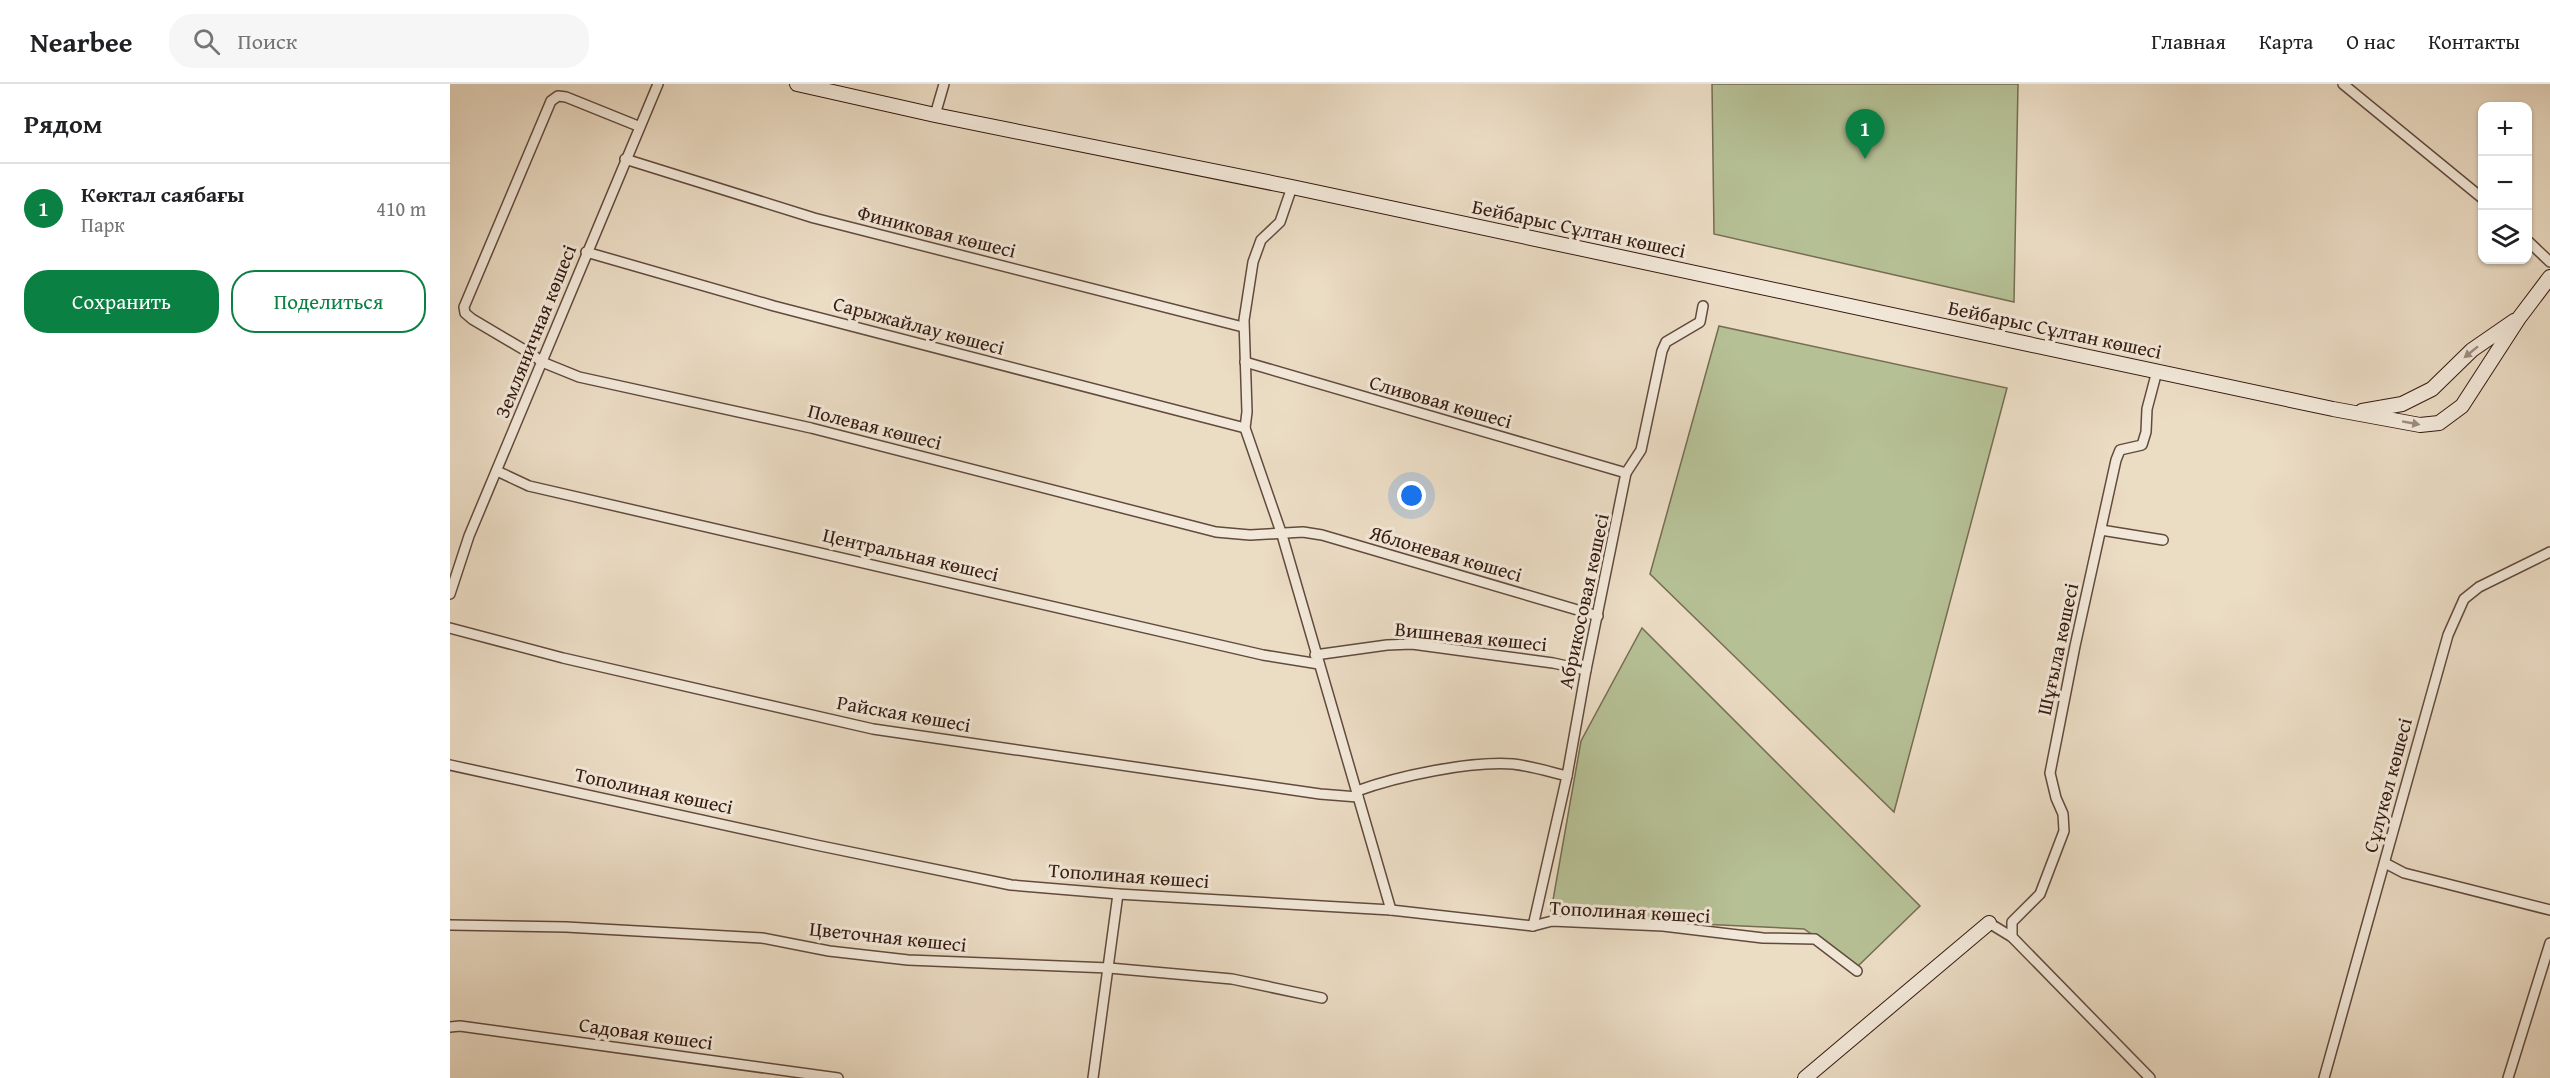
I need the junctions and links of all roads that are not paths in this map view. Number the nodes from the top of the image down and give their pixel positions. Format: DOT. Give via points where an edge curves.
graph roads {
  1 [pos="658,84"];
  2 [pos="797,84"];
  3 [pos="944,84"];
  4 [pos="2343,84"];
  5 [pos="935,115"];
  6 [pos="638,126"];
  7 [pos="625,159"];
  8 [pos="1292,187"];
  9 [pos="2478,195"];
  10 [pos="2532,245"];
  11 [pos="586,252"];
  12 [pos="2550,262"];
  13 [pos="2550,277"];
  14 [pos="2550,294"];
  15 [pos="2534,298"];
  16 [pos="1703,306"];
  17 [pos="2519,318"];
  18 [pos="1243,327"];
  19 [pos="542,362"];
  20 [pos="1245,362"];
  21 [pos="2157,371"];
  22 [pos="2354,412"];
  23 [pos="1245,428"];
  24 [pos="497,471"];
  25 [pos="1626,473"];
  26 [pos="2101,530"];
  27 [pos="1282,534"];
  28 [pos="2163,540"];
  29 [pos="2550,552"];
  30 [pos="450,594"];
  31 [pos="1598,616"];
  32 [pos="450,628"];
  33 [pos="1317,659"];
  34 [pos="1586,670"];
  35 [pos="450,765"];
  36 [pos="1568,776"];
  37 [pos="1357,794"];
  38 [pos="2385,863"];
  39 [pos="1118,894"];
  40 [pos="1391,910"];
  41 [pos="2550,910"];
  42 [pos="1989,923"];
  43 [pos="450,925"];
  44 [pos="1533,926"];
  45 [pos="2012,937"];
  46 [pos="2550,942"];
  47 [pos="1109,968"];
  48 [pos="1857,971"];
  49 [pos="1322,998"];
  50 [pos="450,1026"];
  51 [pos="838,1078"];
  52 [pos="1093,1078"];
  53 [pos="1805,1078"];
  54 [pos="2150,1078"];
  55 [pos="2324,1078"];
  56 [pos="2508,1078"];
  1 -- 6 [label="street, Земляничная көшесі"];
  2 -- 5 [label="street, Бейбарыс Сұлтан көшесі"];
  3 -- 5 [label="street"];
  4 -- 9 [label="street"];
  5 -- 8 [label="street, Бейбарыс Сұлтан көшесі"];
  6 -- 7 [label="street, Земляничная көшесі"];
  6 -- 19 [label="street, Полевая көшесі" via="566,97 558,96 551,101 464,307 472,319"];
  7 -- 11 [label="street, Земляничная көшесі"];
  7 -- 18 [label="street, Финиковая көшесі" via="814,218"];
  8 -- 18 [label="street" via="1280,222 1261,240 1253,262"];
  8 -- 21 [label="street, Бейбарыс Сұлтан көшесі"];
  10 -- 12 [label="street"];
  11 -- 19 [label="street, Земляничная көшесі"];
  11 -- 23 [label="street, Сарыжайлау көшесі" via="774,306"];
  13 -- 15 [label="street"];
  14 -- 15 [label="street"];
  15 -- 17 [label="street"];
  16 -- 25 [label="street, Абрикосовая көшесі" via="1700,322 1666,342 1641,450"];
  17 -- 22 [label="street, one-way" via="2472,350 2432,389 2402,404"];
  22 -- 17 [label="street, Бейбарыс Сұлтан көшесі, one-way" via="2420,425 2439,423 2462,406"];
  18 -- 20 [label="street"];
  19 -- 24 [label="street, Земляничная көшесі"];
  19 -- 27 [label="street, Полевая көшесі" via="579,377 811,428 1216,532"];
  20 -- 23 [label="street"];
  20 -- 25 [label="street, Сливовая көшесі"];
  21 -- 22 [label="street, Бейбарыс Сұлтан көшесі"];
  21 -- 26 [label="street, Шұғыла көшесі" via="2142,445 2120,450"];
  23 -- 27 [label="street"];
  24 -- 30 [label="street, Земляничная көшесі"];
  24 -- 33 [label="street, Центральная көшесі" via="529,486 1263,655"];
  25 -- 31 [label="street, Абрикосовая көшесі"];
  26 -- 28 [label="street"];
  26 -- 45 [label="street, Шұғыла көшесі" via="2050,772 2065,822 2064,831 2040,894 2012,922"];
  27 -- 31 [label="street, Яблоневая көшесі" via="1322,535"];
  27 -- 33 [label="street"];
  29 -- 38 [label="street, Сұлукөл көшесі" via="2479,587 2464,599 2444,650"];
  31 -- 34 [label="street, Абрикосовая көшесі"];
  32 -- 37 [label="street, Райская көшесі" via="873,729 1320,794"];
  33 -- 34 [label="street, Вишневая көшесі" via="1412,644"];
  33 -- 37 [label="street"];
  34 -- 36 [label="street, Абрикосовая көшесі"];
  35 -- 39 [label="street, Тополиная көшесі" via="1011,885"];
  36 -- 37 [label="street" via="1516,764 1494,764 1400,779"];
  36 -- 44 [label="street, Абрикосовая көшесі"];
  37 -- 40 [label="street"];
  38 -- 41 [label="street" via="2404,873"];
  38 -- 55 [label="street, Сұлукөл көшесі"];
  39 -- 40 [label="street, Тополиная көшесі"];
  39 -- 47 [label="street"];
  40 -- 44 [label="street, Тополиная көшесі"];
  42 -- 45 [label="street"];
  42 -- 53 [label="street"];
  43 -- 47 [label="street, Цветочная көшесі" via="762,938 908,960"];
  44 -- 48 [label="street, Тополиная көшесі" via="1552,921 1663,926 1763,938 1815,939"];
  45 -- 54 [label="street"];
  46 -- 56 [label="street"];
  47 -- 49 [label="street, Цветочная көшесі" via="1232,979"];
  47 -- 52 [label="street"];
  50 -- 51 [label="street, Садовая көшесі"];
}
